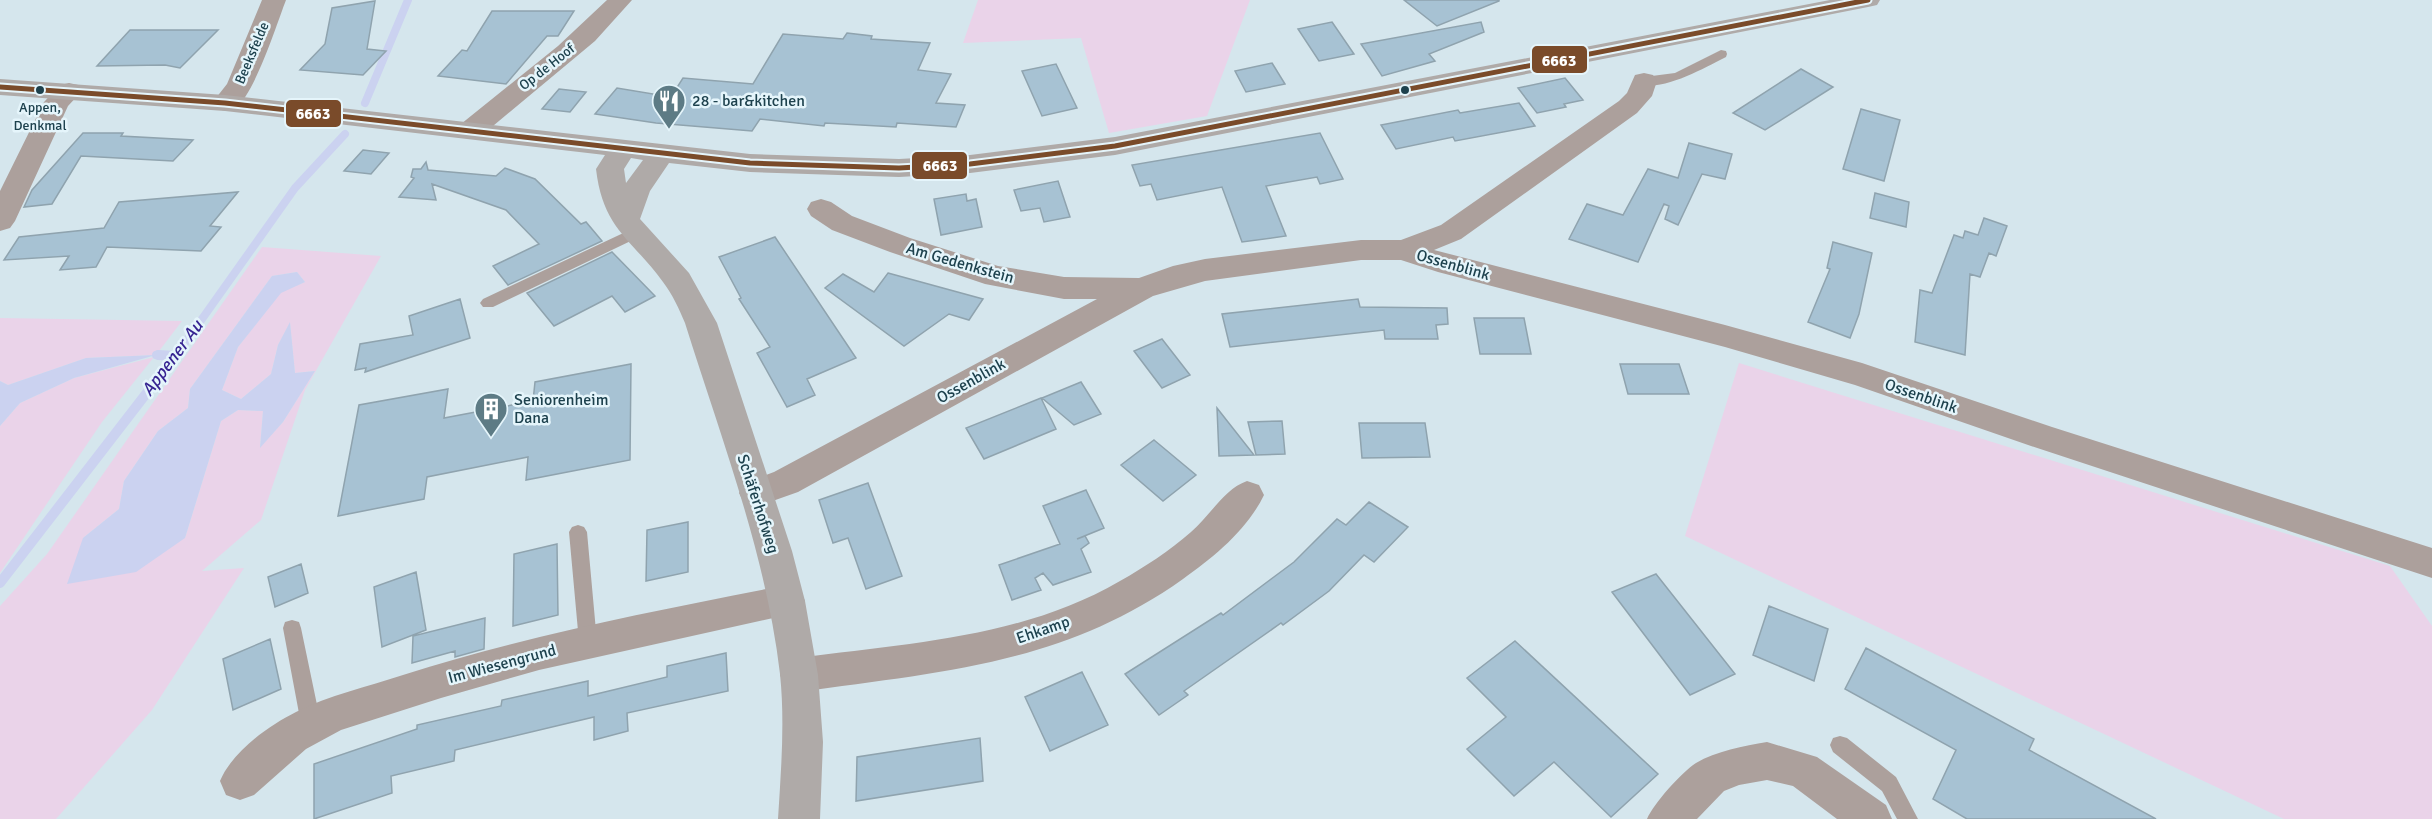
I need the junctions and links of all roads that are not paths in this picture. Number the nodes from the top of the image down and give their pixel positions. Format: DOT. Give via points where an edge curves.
graph roads {
  1 [pos="274,0"];
  2 [pos="620,0"];
  3 [pos="1868,0"];
  4 [pos="1721,54"];
  5 [pos="1644,81"];
  6 [pos="0,87"];
  7 [pos="69,91"];
  8 [pos="225,103"];
  9 [pos="471,130"];
  10 [pos="623,149"];
  11 [pos="661,154"];
  12 [pos="820,209"];
  13 [pos="0,221"];
  14 [pos="630,226"];
  15 [pos="1403,250"];
  16 [pos="1142,288"];
  17 [pos="488,303"];
  18 [pos="756,493"];
  19 [pos="1247,495"];
  20 [pos="578,532"];
  21 [pos="2432,563"];
  22 [pos="787,601"];
  23 [pos="292,628"];
  24 [pos="588,642"];
  25 [pos="799,675"];
  26 [pos="311,724"];
  27 [pos="1840,745"];
  28 [pos="240,781"];
  29 [pos="799,819"];
  30 [pos="1668,819"];
  31 [pos="1871,819"];
  32 [pos="1908,819"];
  1 -- 8 [label="street, Beeksfelde" via="239,86"];
  2 -- 9 [label="street, Op de Hoof" via="599,26"];
  3 -- 11 [label="main road" via="1184,134 1046,156 881,168 750,163"];
  4 -- 5 [label="lane, Ossenblink" via="1678,77"];
  5 -- 15 [label="street, Ossenblink" via="1639,96 1628,108 1451,232"];
  6 -- 7 [label="main road"];
  7 -- 8 [label="main road"];
  7 -- 13 [label="street" via="57,102"];
  8 -- 9 [label="main road"];
  9 -- 10 [label="main road"];
  10 -- 11 [label="main road"];
  10 -- 14 [label="main road, Schäferhofweg" via="610,169 616,205"];
  11 -- 14 [label="main road" via="636,190"];
  12 -- 16 [label="street, Am Gedenkstein" via="842,223 996,276 1064,288"];
  14 -- 17 [label="lane"];
  14 -- 18 [label="main road, Schäferhofweg" via="669,268 693,304"];
  15 -- 16 [label="street, Ossenblink" via="1362,250 1205,270"];
  15 -- 21 [label="street, Ossenblink" via="1862,375"];
  16 -- 18 [label="street, Ossenblink" via="786,482"];
  18 -- 22 [label="main road, Schäferhofweg"];
  19 -- 25 [label="street, Ehkamp" via="1224,524 1152,580 1070,622 1026,638 975,649"];
  20 -- 24 [label="lane"];
  22 -- 24 [label="street, Im Wiesengrund"];
  22 -- 25 [label="main road, Schäferhofweg"];
  23 -- 26 [label="lane"];
  24 -- 26 [label="street, Im Wiesengrund" via="487,666"];
  25 -- 29 [label="main road, Schäferhofweg" via="803,742"];
  26 -- 28 [label="street, Im Wiesengrund" via="274,748"];
  27 -- 32 [label="lane" via="1889,784"];
  30 -- 31 [label="street" via="1710,777 1738,766 1767,761 1803,770"];
}
